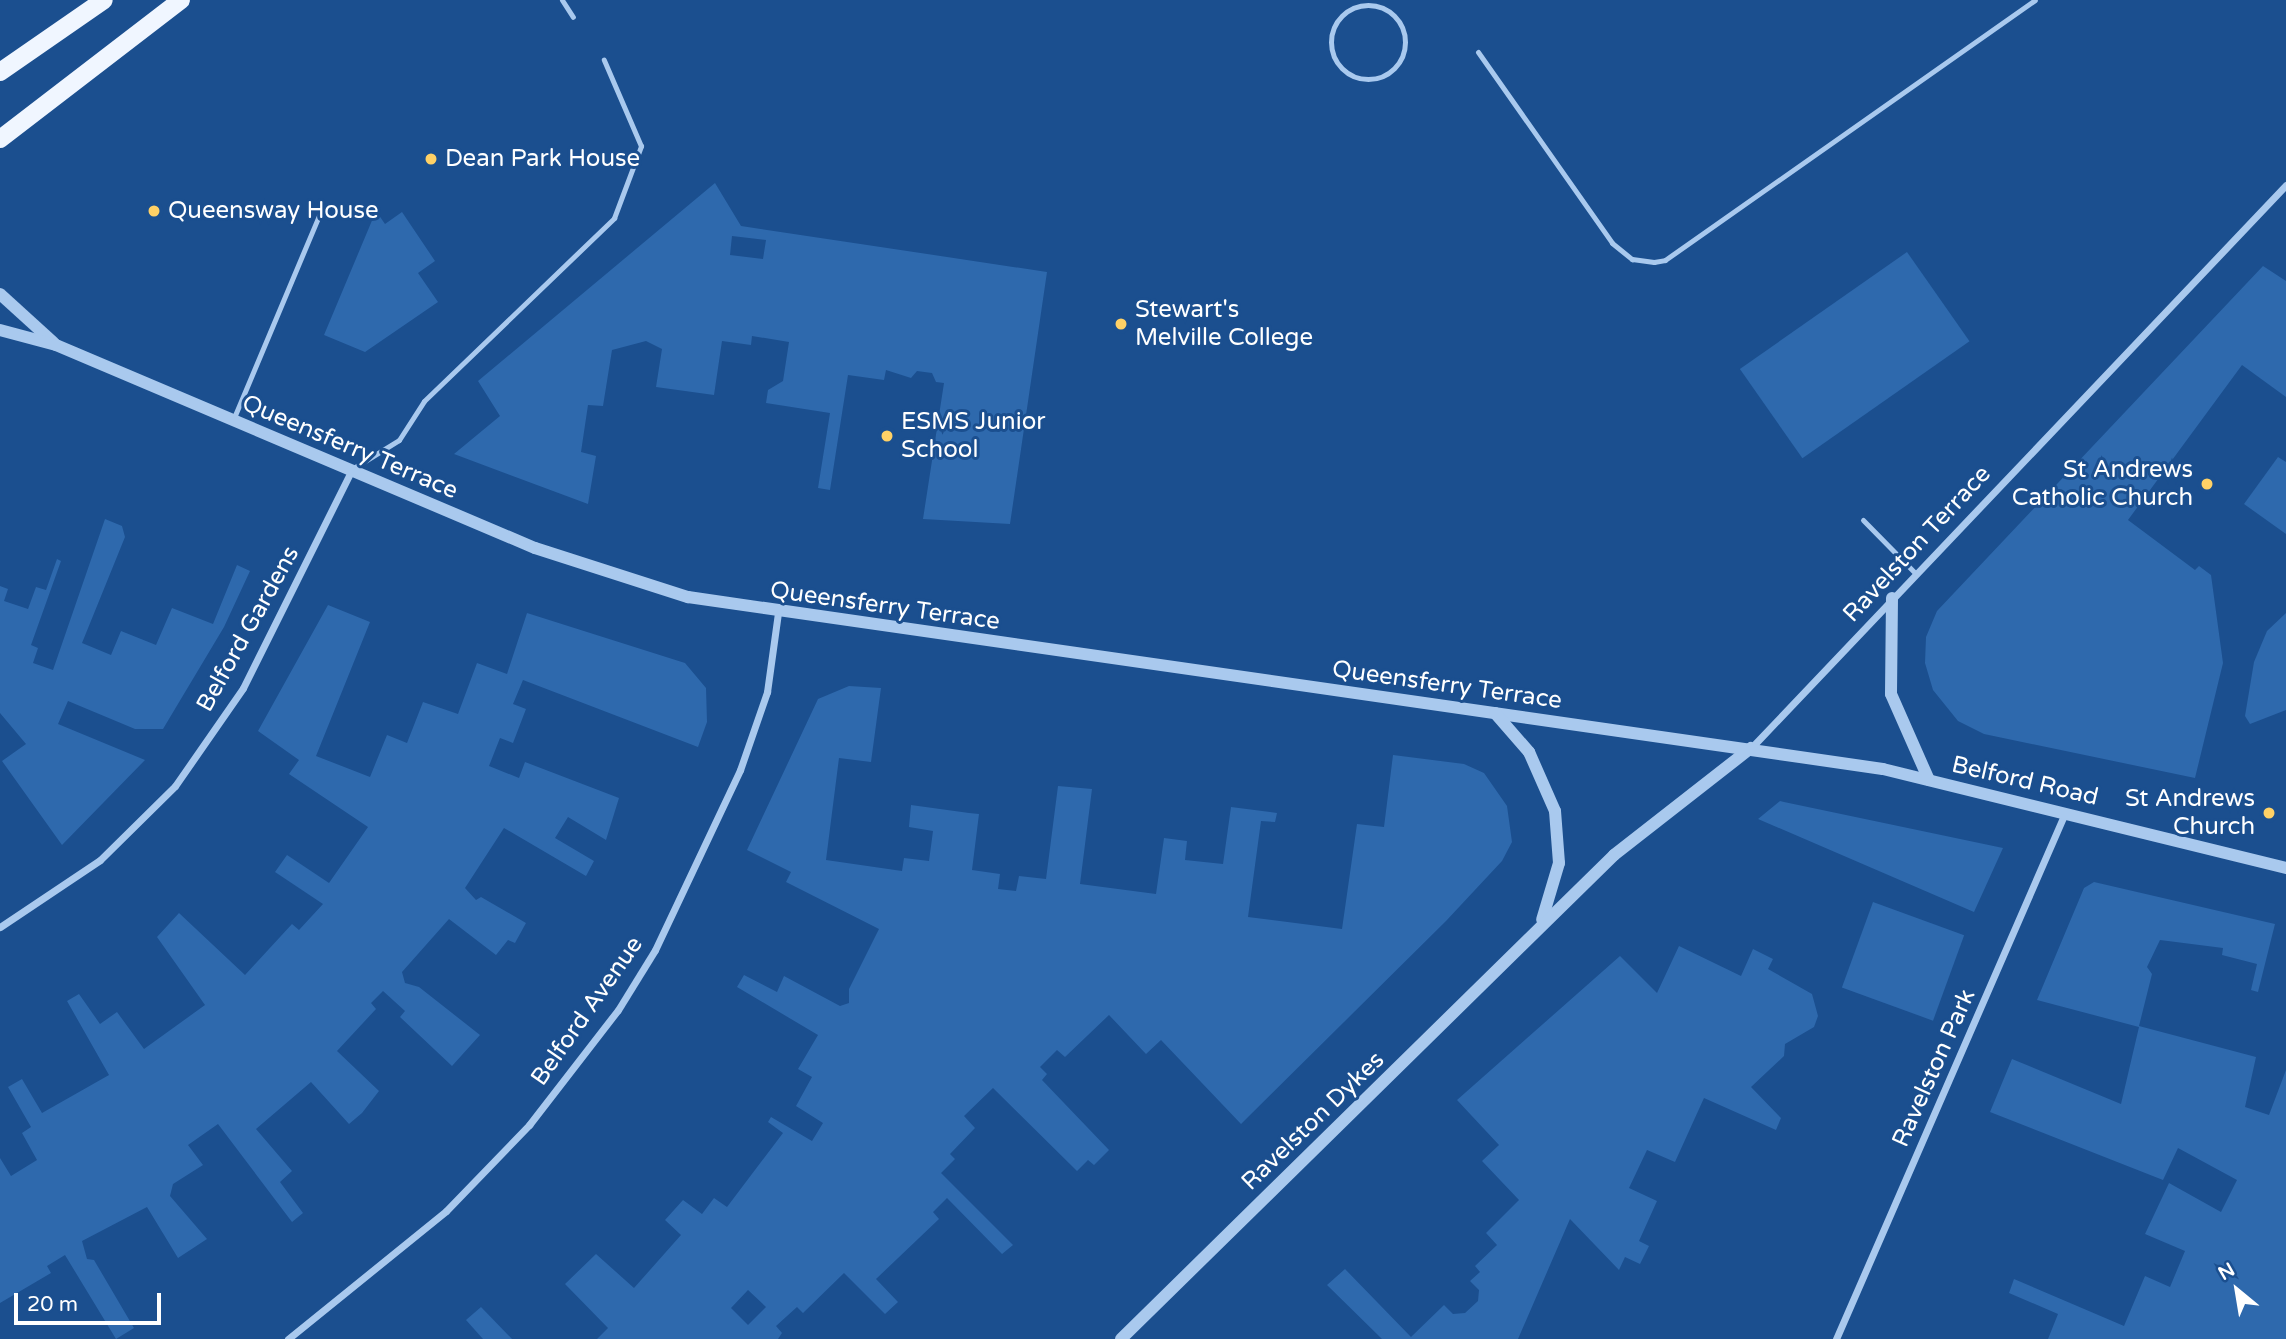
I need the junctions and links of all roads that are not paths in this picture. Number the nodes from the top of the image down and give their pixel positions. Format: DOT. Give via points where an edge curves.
graph roads {
  1 [pos="104,0"];
  2 [pos="181,0"];
  3 [pos="562,0"];
  4 [pos="1386,0"];
  5 [pos="2035,0"];
  6 [pos="1382,7"];
  7 [pos="573,17"];
  8 [pos="1478,52"];
  9 [pos="604,60"];
  10 [pos="0,72"];
  11 [pos="0,139"];
  12 [pos="2286,185"];
  13 [pos="319,215"];
  14 [pos="0,294"];
  15 [pos="0,330"];
  16 [pos="56,345"];
  17 [pos="233,419"];
  18 [pos="352,469"];
  19 [pos="1863,520"];
  20 [pos="1915,573"];
  21 [pos="1892,598"];
  22 [pos="778,613"];
  23 [pos="1494,713"];
  24 [pos="1751,748"];
  25 [pos="1929,780"];
  26 [pos="2066,811"];
  27 [pos="2286,869"];
  28 [pos="0,927"];
  29 [pos="1535,933"];
  30 [pos="288,1339"];
  31 [pos="1121,1339"];
  32 [pos="1836,1339"];
  1 -- 10 [label="main road"];
  2 -- 11 [label="main road"];
  3 -- 7 [label="lane"];
  4 -- 6 [label="lane"];
  5 -- 8 [label="lane" via="1665,260 1654,262 1632,259 1612,243"];
  6 -- 6 [label="lane" via="1402,27 1402,56 1382,77 1354,77 1333,57 1333,28 1353,7"];
  9 -- 18 [label="lane" via="641,146 614,218 424,401 399,440"];
  12 -- 20 [label="street, Ravelston Terrace"];
  13 -- 17 [label="lane"];
  14 -- 16 [label="street, Queensferry Terrace"];
  15 -- 16 [label="street, Queensferry Terrace"];
  16 -- 17 [label="street, Queensferry Terrace"];
  17 -- 18 [label="street, Queensferry Terrace"];
  18 -- 22 [label="street, Queensferry Terrace" via="534,548 688,597"];
  18 -- 28 [label="street, Belford Gardens" via="243,688 175,786 100,860"];
  19 -- 20 [label="lane"];
  20 -- 21 [label="street, Ravelston Terrace"];
  21 -- 24 [label="street, Ravelston Terrace"];
  21 -- 25 [label="street" via="1891,694"];
  22 -- 23 [label="street, Queensferry Terrace"];
  22 -- 30 [label="street, Belford Avenue" via="767,692 740,770 661,937 618,1010 529,1125 446,1211"];
  23 -- 24 [label="street, Queensferry Terrace"];
  23 -- 29 [label="street, Ravelston Dykes" via="1529,752 1555,811 1559,840 1556,888"];
  24 -- 25 [label="street, Belford Road"];
  24 -- 29 [label="street, Ravelston Dykes" via="1633,838"];
  25 -- 26 [label="street, Belford Road"];
  26 -- 27 [label="street, Belford Road"];
  26 -- 32 [label="street, Ravelston Park"];
  29 -- 31 [label="street, Ravelston Dykes"];
}
